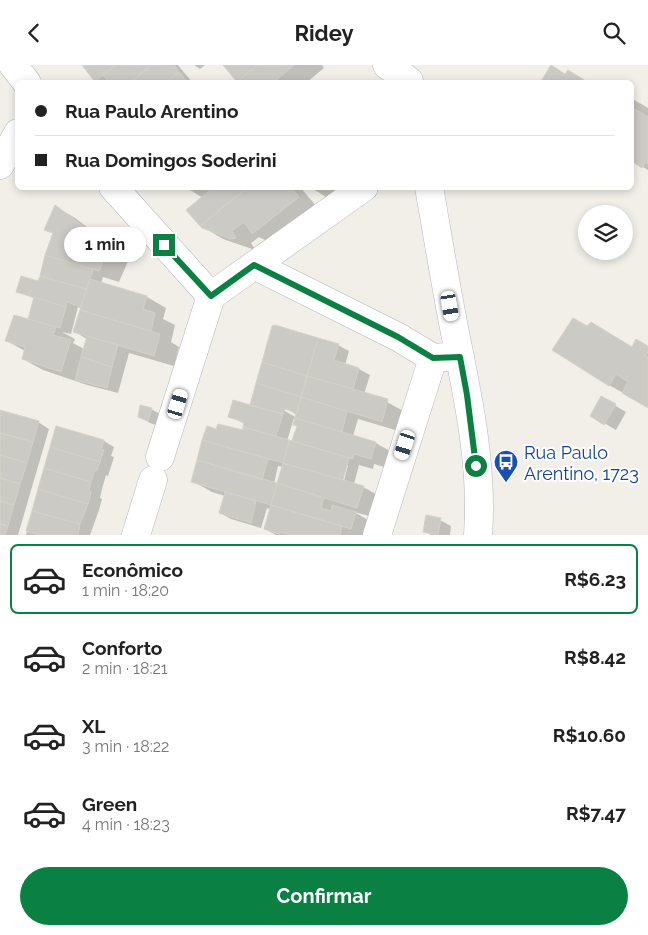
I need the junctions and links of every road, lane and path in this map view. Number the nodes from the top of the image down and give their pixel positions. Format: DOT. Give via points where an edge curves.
graph roads {
  1 [pos="13,65"];
  2 [pos="25,80"];
  3 [pos="15,138"];
  4 [pos="0,165"];
  5 [pos="116,190"];
  6 [pos="360,190"];
  7 [pos="429,190"];
  8 [pos="254,265"];
  9 [pos="211,296"];
  10 [pos="447,357"];
  11 [pos="136,535"];
  12 [pos="377,535"];
  13 [pos="478,535"];
  1 -- 2 [label="street"];
  3 -- 4 [label="street"];
  5 -- 9 [label="street"];
  6 -- 8 [label="street"];
  7 -- 10 [label="street"];
  8 -- 9 [label="street"];
  8 -- 10 [label="street" via="398,337"];
  9 -- 11 [label="street"];
  10 -- 12 [label="street"];
  10 -- 13 [label="street" via="475,451 480,513"];
}
